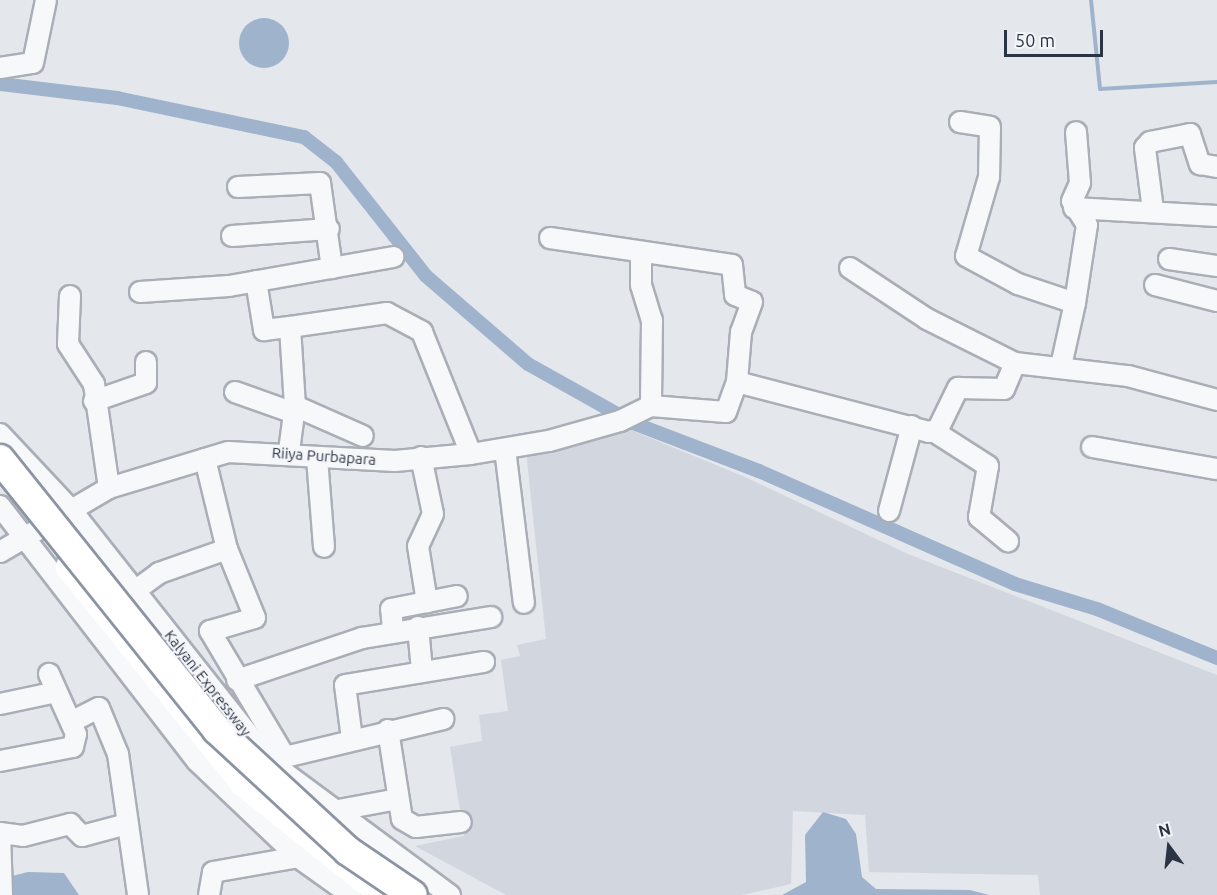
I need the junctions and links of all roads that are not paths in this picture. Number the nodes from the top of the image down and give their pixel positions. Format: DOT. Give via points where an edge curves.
graph roads {
  1 [pos="46,0"];
  2 [pos="0,68"];
  3 [pos="960,122"];
  4 [pos="1076,132"];
  5 [pos="1217,167"];
  6 [pos="238,187"];
  7 [pos="1074,208"];
  8 [pos="1153,210"];
  9 [pos="1217,216"];
  10 [pos="330,229"];
  11 [pos="232,236"];
  12 [pos="550,238"];
  13 [pos="640,252"];
  14 [pos="393,257"];
  15 [pos="1169,259"];
  16 [pos="1217,266"];
  17 [pos="332,268"];
  18 [pos="850,268"];
  19 [pos="256,281"];
  20 [pos="1155,285"];
  21 [pos="140,292"];
  22 [pos="70,296"];
  23 [pos="1217,301"];
  24 [pos="1075,303"];
  25 [pos="290,327"];
  26 [pos="146,362"];
  27 [pos="1015,363"];
  28 [pos="1061,366"];
  29 [pos="737,382"];
  30 [pos="235,392"];
  31 [pos="1217,400"];
  32 [pos="94,401"];
  33 [pos="295,410"];
  34 [pos="636,412"];
  35 [pos="912,426"];
  36 [pos="935,432"];
  37 [pos="0,434"];
  38 [pos="363,436"];
  39 [pos="1092,447"];
  40 [pos="505,449"];
  41 [pos="289,451"];
  42 [pos="471,454"];
  43 [pos="421,457"];
  44 [pos="317,458"];
  45 [pos="0,459"];
  46 [pos="205,459"];
  47 [pos="1217,469"];
  48 [pos="0,478"];
  49 [pos="109,488"];
  50 [pos="0,507"];
  51 [pos="72,511"];
  52 [pos="889,511"];
  53 [pos="30,536"];
  54 [pos="1008,541"];
  55 [pos="324,547"];
  56 [pos="227,549"];
  57 [pos="0,552"];
  58 [pos="136,590"];
  59 [pos="457,596"];
  60 [pos="427,602"];
  61 [pos="524,603"];
  62 [pos="491,617"];
  63 [pos="418,627"];
  64 [pos="393,630"];
  65 [pos="484,662"];
  66 [pos="422,671"];
  67 [pos="237,680"];
  68 [pos="0,704"];
  69 [pos="444,718"];
  70 [pos="71,722"];
  71 [pos="388,730"];
  72 [pos="352,739"];
  73 [pos="277,760"];
  74 [pos="0,761"];
  75 [pos="398,799"];
  76 [pos="333,811"];
  77 [pos="461,822"];
  78 [pos="127,824"];
  79 [pos="298,857"];
  80 [pos="2,895"];
  81 [pos="138,895"];
  82 [pos="209,895"];
  83 [pos="351,895"];
  84 [pos="384,895"];
  85 [pos="413,895"];
  86 [pos="450,895"];
  1 -- 2 [label="street" via="33,63"];
  3 -- 24 [label="street" via="990,127 989,177 968,258 1018,284"];
  4 -- 7 [label="street" via="1080,183 1072,198"];
  5 -- 8 [label="street" via="1200,164 1190,134 1150,141 1146,148"];
  6 -- 10 [label="street" via="320,183"];
  7 -- 8 [label="street"];
  7 -- 24 [label="street" via="1087,225"];
  8 -- 9 [label="street"];
  10 -- 11 [label="street"];
  10 -- 17 [label="street"];
  12 -- 13 [label="street"];
  13 -- 29 [label="street" via="734,267 735,295 752,302 741,332"];
  13 -- 34 [label="street" via="641,285 652,320"];
  14 -- 17 [label="street"];
  15 -- 16 [label="street"];
  17 -- 19 [label="street"];
  18 -- 27 [label="street" via="927,319"];
  19 -- 21 [label="street"];
  19 -- 25 [label="street" via="264,330"];
  20 -- 23 [label="street"];
  22 -- 32 [label="street" via="68,344 94,384"];
  24 -- 28 [label="street"];
  25 -- 33 [label="street"];
  25 -- 42 [label="street" via="387,313 422,332"];
  26 -- 32 [label="street" via="146,383"];
  27 -- 28 [label="street"];
  27 -- 36 [label="street" via="1004,389 958,388"];
  28 -- 31 [label="street" via="1153,381"];
  29 -- 34 [label="street, Riiya Purbapara" via="726,412"];
  29 -- 35 [label="street"];
  30 -- 33 [label="street"];
  32 -- 49 [label="street"];
  33 -- 38 [label="street"];
  33 -- 41 [label="street"];
  34 -- 40 [label="street, Riiya Purbapara"];
  35 -- 36 [label="street"];
  35 -- 52 [label="street"];
  36 -- 54 [label="street" via="988,466 979,517"];
  37 -- 51 [label="street, Kalyani Expressway"];
  39 -- 47 [label="street"];
  40 -- 42 [label="street, Riiya Purbapara"];
  40 -- 61 [label="street"];
  41 -- 44 [label="street, Riiya Purbapara"];
  41 -- 46 [label="street, Riiya Purbapara" via="228,452"];
  42 -- 43 [label="street, Riiya Purbapara"];
  43 -- 44 [label="street, Riiya Purbapara"];
  43 -- 60 [label="street" via="433,514 418,546"];
  44 -- 55 [label="street"];
  45 -- 85 [label="highway, Kalyani Expressway, bridge" via="218,730 348,851"];
  46 -- 49 [label="street, Riiya Purbapara"];
  46 -- 56 [label="street"];
  48 -- 84 [label="highway" via="244,783"];
  49 -- 51 [label="street, Riiya Purbapara"];
  50 -- 53 [label="street"];
  51 -- 53 [label="street, Riiya Purbapara"];
  51 -- 58 [label="street, Kalyani Expressway"];
  53 -- 57 [label="street, Riiya Purbapara"];
  53 -- 79 [label="street" via="197,761"];
  56 -- 58 [label="street" via="159,573"];
  56 -- 67 [label="street" via="255,618 210,631"];
  58 -- 73 [label="street, Kalyani Expressway"];
  59 -- 60 [label="street"];
  60 -- 64 [label="street" via="391,609"];
  62 -- 63 [label="street"];
  63 -- 64 [label="street"];
  63 -- 66 [label="street"];
  64 -- 67 [label="street"];
  65 -- 66 [label="street"];
  66 -- 72 [label="street" via="345,685"];
  67 -- 73 [label="street"];
  68 -- 70 [label="street" via="53,683"];
  69 -- 71 [label="street"];
  70 -- 74 [label="street" via="76,734 73,747"];
  70 -- 78 [label="street" via="99,708 125,778 120,795"];
  71 -- 72 [label="street"];
  71 -- 75 [label="street"];
  72 -- 73 [label="street"];
  73 -- 76 [label="street, Kalyani Expressway"];
  75 -- 76 [label="street"];
  75 -- 77 [label="street" via="407,824"];
  76 -- 86 [label="street, Kalyani Expressway"];
  78 -- 80 [label="street" via="82,836 70,824 22,836 0,833"];
  78 -- 81 [label="street"];
  79 -- 82 [label="street" via="213,873"];
  79 -- 83 [label="street"];
}
